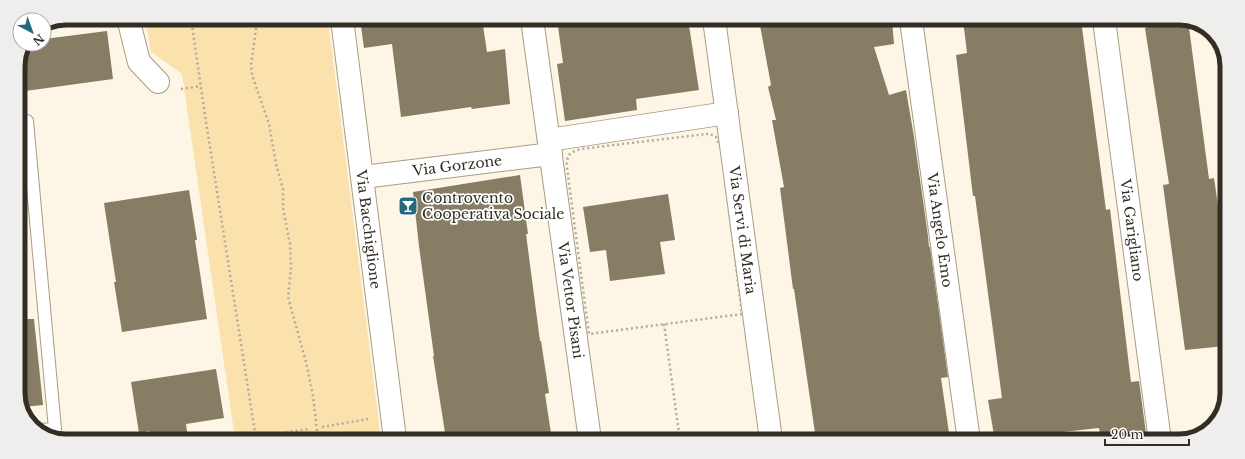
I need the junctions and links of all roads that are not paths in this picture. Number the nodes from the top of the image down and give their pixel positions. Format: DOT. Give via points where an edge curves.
graph roads {
  1 [pos="130,25"];
  2 [pos="343,25"];
  3 [pos="533,25"];
  4 [pos="715,25"];
  5 [pos="912,25"];
  6 [pos="1105,25"];
  7 [pos="158,82"];
  8 [pos="726,113"];
  9 [pos="25,121"];
  10 [pos="550,147"];
  11 [pos="363,176"];
  12 [pos="46,429"];
  13 [pos="394,434"];
  14 [pos="589,434"];
  15 [pos="770,434"];
  16 [pos="968,434"];
  17 [pos="1159,434"];
  1 -- 7 [label="street" via="139,62"];
  2 -- 11 [label="street, Via Bacchiglione"];
  3 -- 10 [label="street, Via Vettor Pisani"];
  4 -- 8 [label="street, Via Servi di Maria"];
  5 -- 16 [label="street, Via Angelo Emo"];
  6 -- 17 [label="street, Via Garigliano"];
  8 -- 10 [label="street, Via Gorzone"];
  8 -- 15 [label="street, Via Servi di Maria"];
  9 -- 12 [label="lane" via="27,121 55,428"];
  10 -- 11 [label="street, Via Gorzone"];
  10 -- 14 [label="street, Via Vettor Pisani"];
  11 -- 13 [label="street, Via Bacchiglione"];
}
